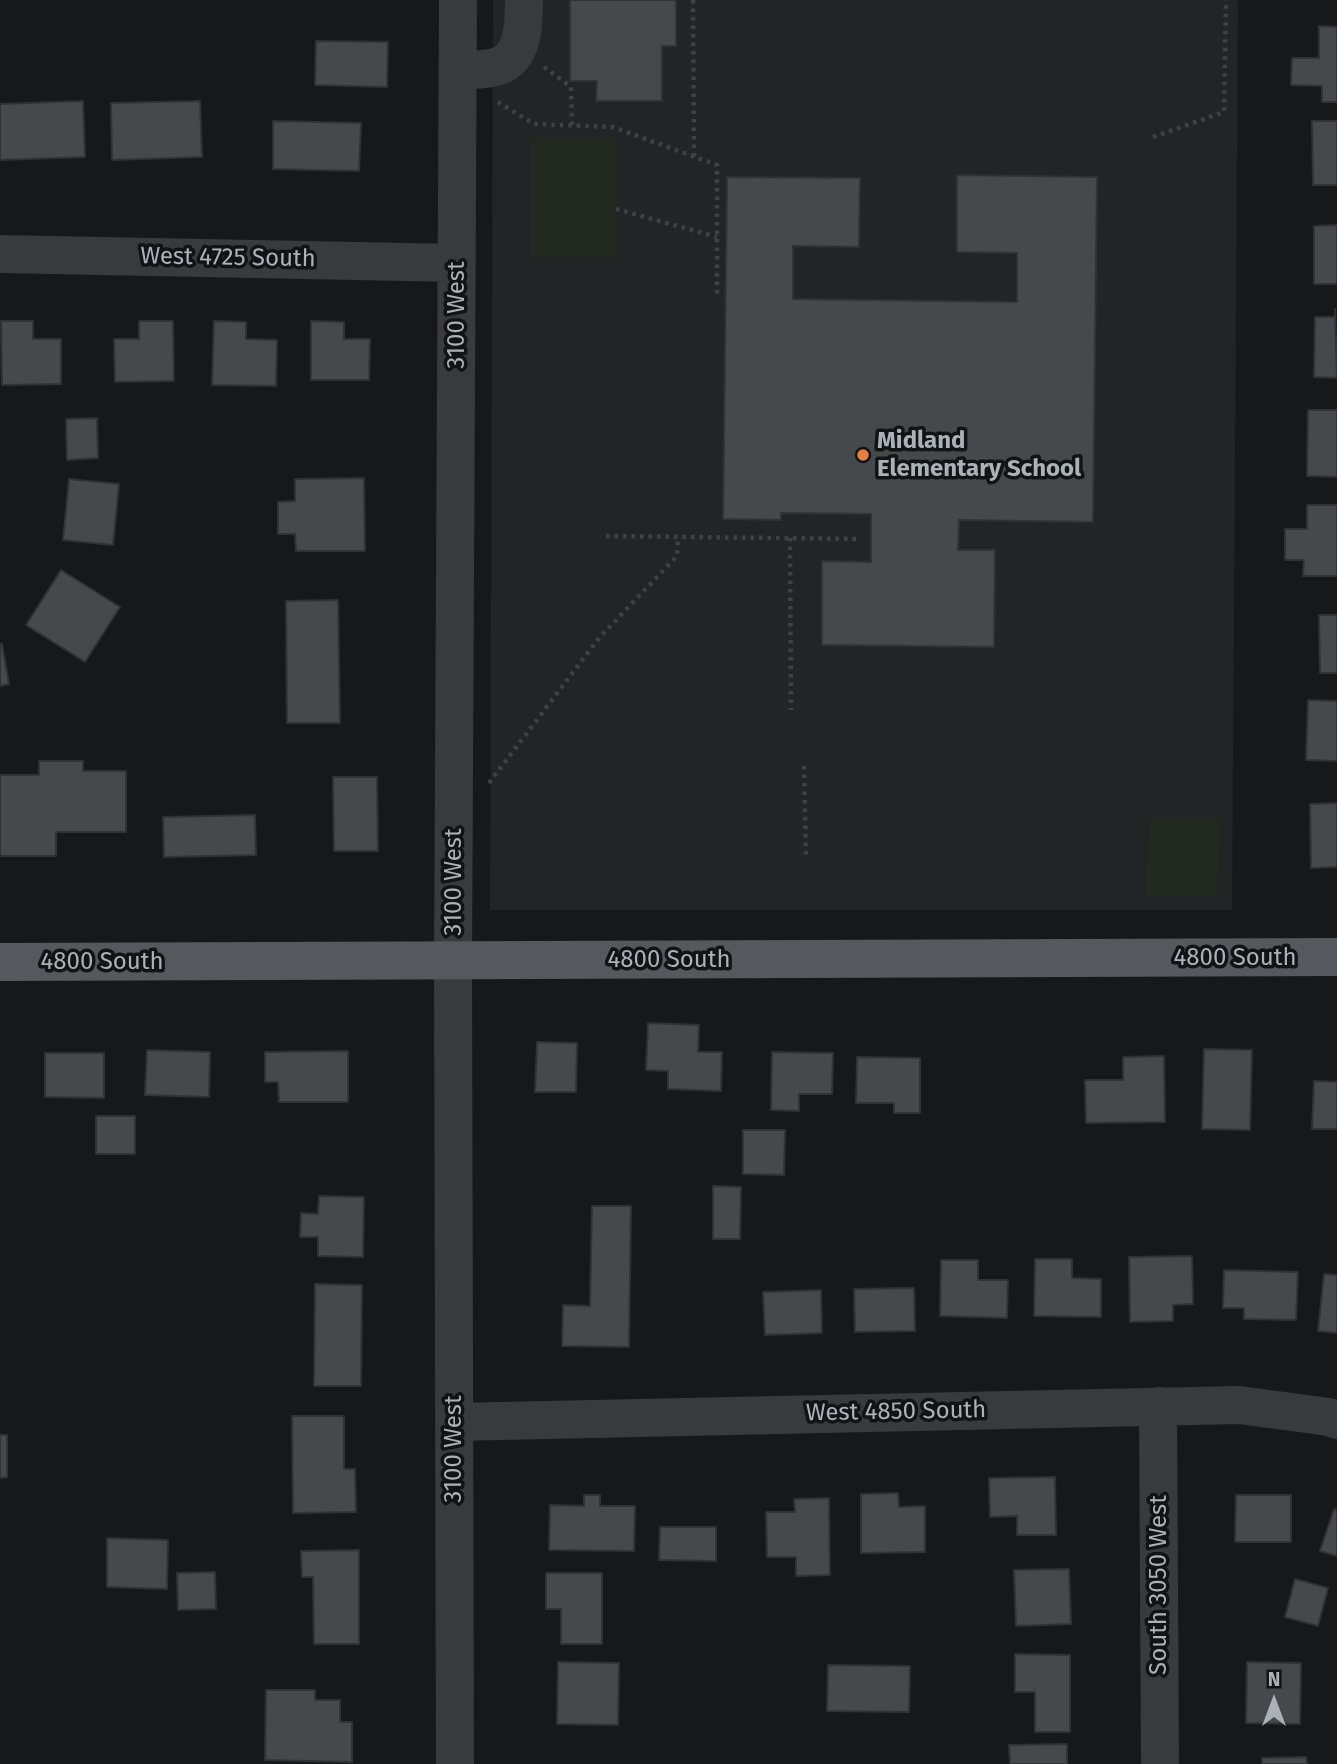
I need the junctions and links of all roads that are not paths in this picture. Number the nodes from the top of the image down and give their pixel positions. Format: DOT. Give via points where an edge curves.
graph roads {
  1 [pos="458,0"];
  2 [pos="524,0"];
  3 [pos="458,71"];
  4 [pos="0,254"];
  5 [pos="457,263"];
  6 [pos="1337,957"];
  7 [pos="453,961"];
  8 [pos="0,962"];
  9 [pos="1158,1406"];
  10 [pos="1337,1420"];
  11 [pos="454,1422"];
  12 [pos="455,1764"];
  13 [pos="1160,1764"];
  1 -- 3 [label="street, 3100 West"];
  2 -- 3 [label="street" via="523,35 515,52 492,68"];
  3 -- 5 [label="street, 3100 West"];
  4 -- 5 [label="street, West 4725 South"];
  5 -- 7 [label="street, 3100 West"];
  6 -- 7 [label="main road, 4800 South"];
  7 -- 8 [label="main road, 4800 South"];
  7 -- 11 [label="street, 3100 West"];
  9 -- 10 [label="street, West 4850 South" via="1239,1405"];
  9 -- 11 [label="street, West 4850 South"];
  9 -- 13 [label="street, South 3050 West"];
  11 -- 12 [label="street, 3100 West"];
}
